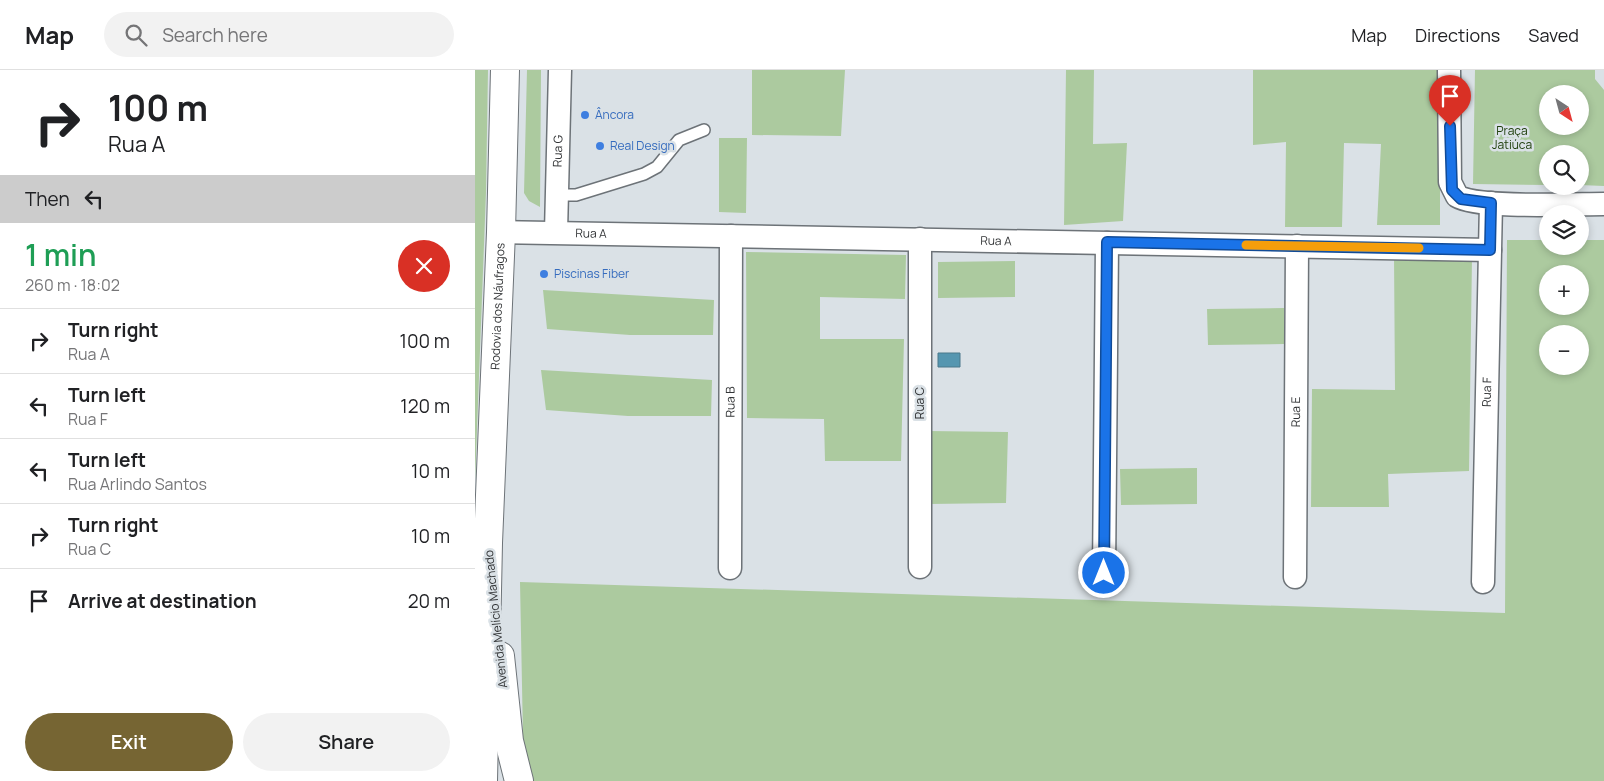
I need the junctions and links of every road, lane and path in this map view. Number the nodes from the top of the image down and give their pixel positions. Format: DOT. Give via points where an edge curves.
graph roads {
  1 [pos="505,70"];
  2 [pos="560,70"];
  3 [pos="1449,70"];
  4 [pos="704,130"];
  5 [pos="557,195"];
  6 [pos="1491,203"];
  7 [pos="1604,204"];
  8 [pos="501,232"];
  9 [pos="555,232"];
  10 [pos="731,236"];
  11 [pos="920,239"];
  12 [pos="1107,242"];
  13 [pos="1297,246"];
  14 [pos="1490,250"];
  15 [pos="488,543"];
  16 [pos="920,567"];
  17 [pos="730,568"];
  18 [pos="1104,573"];
  19 [pos="1295,577"];
  20 [pos="1483,582"];
  21 [pos="483,781"];
  22 [pos="519,781"];
  1 -- 8 [label="main road, Rodovia dos Náufragos"];
  2 -- 5 [label="street, Rua G"];
  3 -- 6 [label="street" via="1450,182 1454,194 1461,199"];
  4 -- 5 [label="lane" via="679,140 657,167 644,174 576,195"];
  5 -- 9 [label="street, Rua G"];
  6 -- 7 [label="street"];
  6 -- 14 [label="street, Rua F"];
  8 -- 9 [label="street, Rua A"];
  8 -- 15 [label="main road, Rodovia dos Náufragos"];
  9 -- 10 [label="street, Rua A"];
  10 -- 11 [label="street, Rua A"];
  10 -- 17 [label="street, Rua B"];
  11 -- 12 [label="street, Rua A"];
  11 -- 16 [label="street, Rua C"];
  12 -- 13 [label="street, Rua A"];
  12 -- 18 [label="street"];
  13 -- 14 [label="street, Rua A"];
  13 -- 19 [label="street, Rua E"];
  14 -- 20 [label="street, Rua F"];
  15 -- 21 [label="main road, Avenida Melício Machado"];
  15 -- 22 [label="main road, Avenida Melício Machado" via="509,741"];
}
